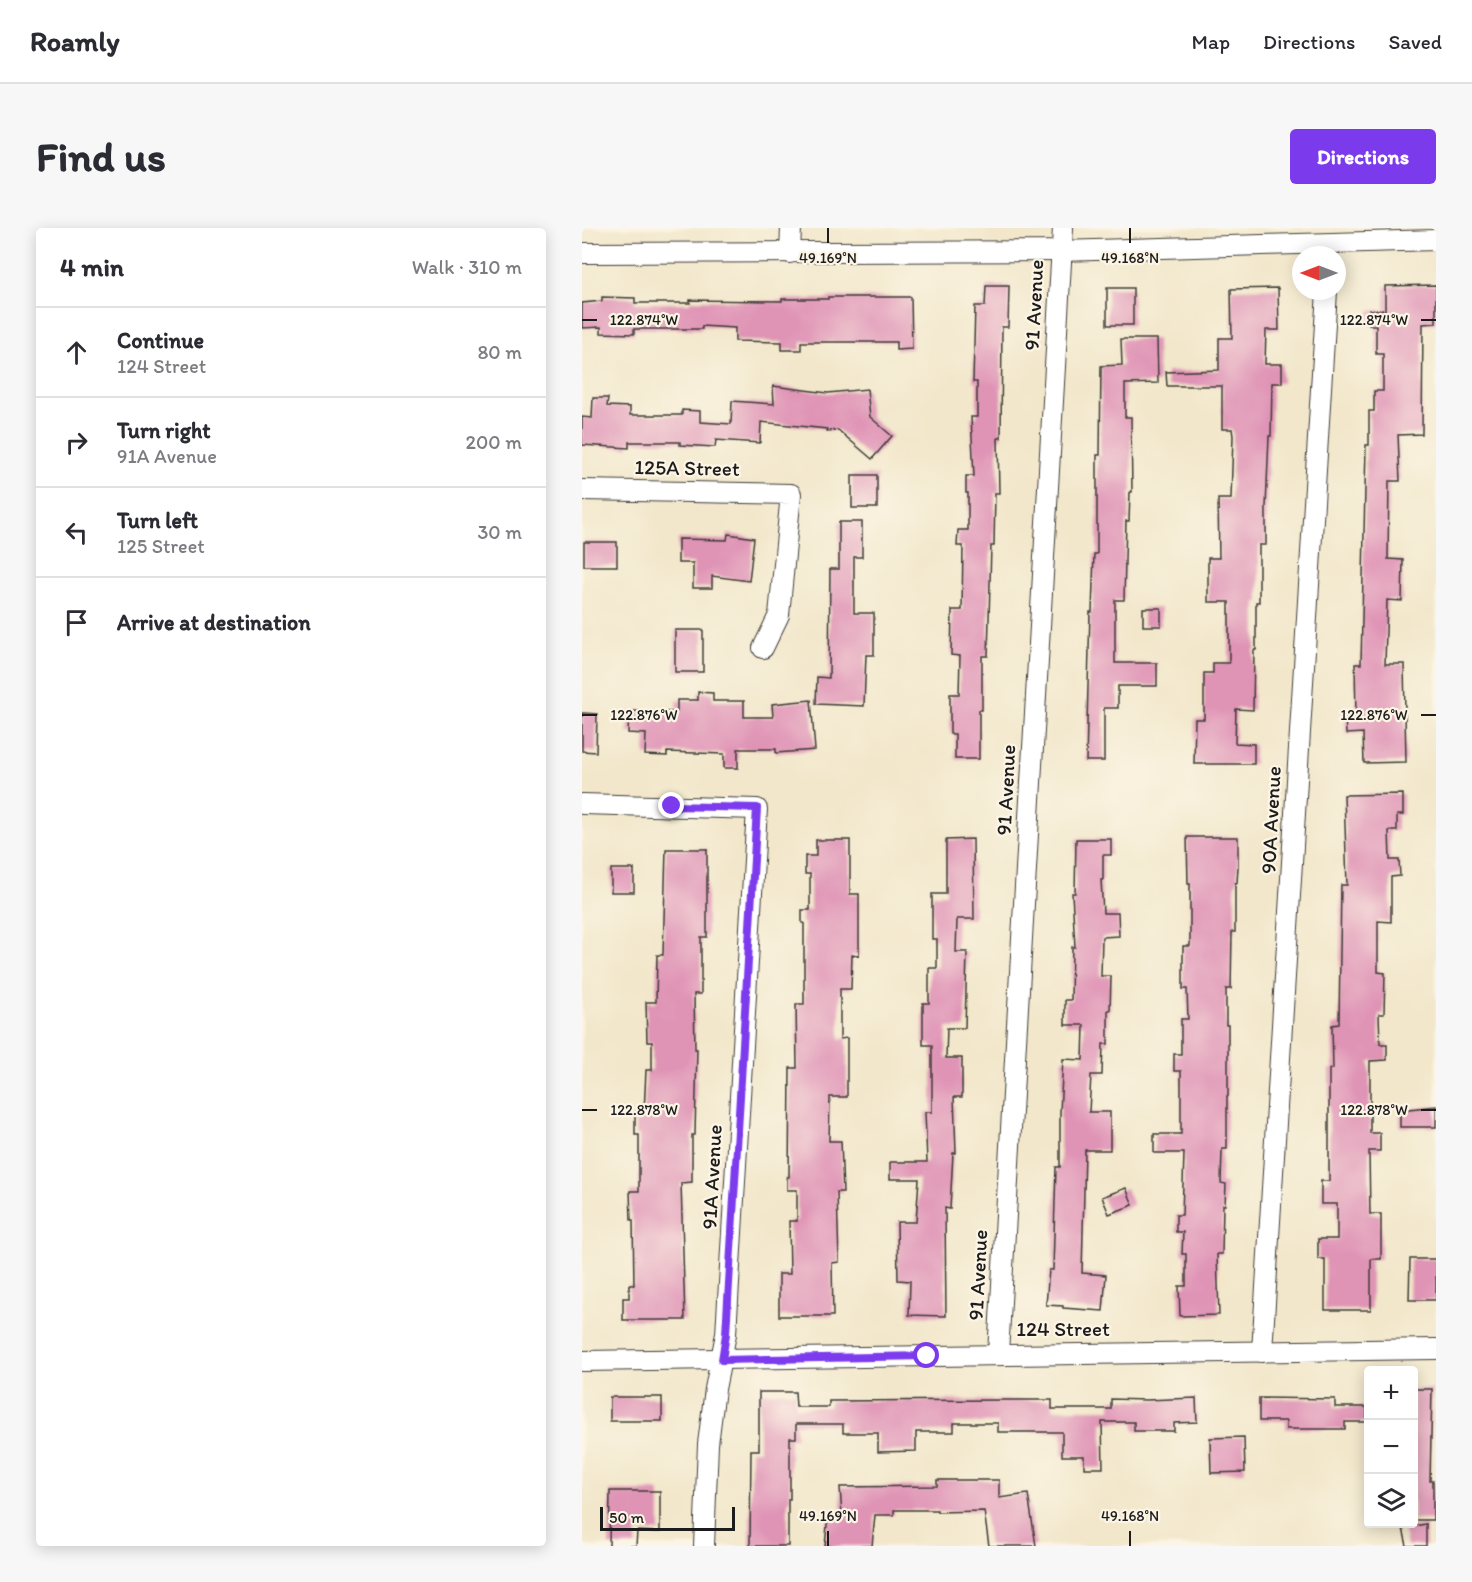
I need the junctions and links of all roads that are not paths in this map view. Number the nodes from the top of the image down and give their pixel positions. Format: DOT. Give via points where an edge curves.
graph roads {
  1 [pos="791,228"];
  2 [pos="1063,228"];
  3 [pos="1436,240"];
  4 [pos="1330,242"];
  5 [pos="1061,251"];
  6 [pos="582,253"];
  7 [pos="790,253"];
  8 [pos="1326,300"];
  9 [pos="582,490"];
  10 [pos="763,648"];
  11 [pos="582,804"];
  12 [pos="1436,1349"];
  13 [pos="1262,1352"];
  14 [pos="998,1354"];
  15 [pos="722,1360"];
  16 [pos="582,1361"];
  17 [pos="704,1546"];
  1 -- 7 [label="street"];
  2 -- 5 [label="street, 91 Avenue"];
  3 -- 4 [label="street"];
  4 -- 5 [label="street"];
  5 -- 7 [label="street"];
  5 -- 14 [label="street, 91 Avenue"];
  6 -- 7 [label="street"];
  8 -- 13 [label="street, 90A Avenue"];
  9 -- 10 [label="street, 125A Street" via="791,494 779,615"];
  11 -- 15 [label="street, 91A Avenue" via="757,808"];
  12 -- 13 [label="street, 124 Street"];
  13 -- 14 [label="street, 124 Street"];
  14 -- 15 [label="street, 124 Street"];
  15 -- 16 [label="street, 124 Street"];
  15 -- 17 [label="street, 91A Avenue" via="708,1444"];
}
